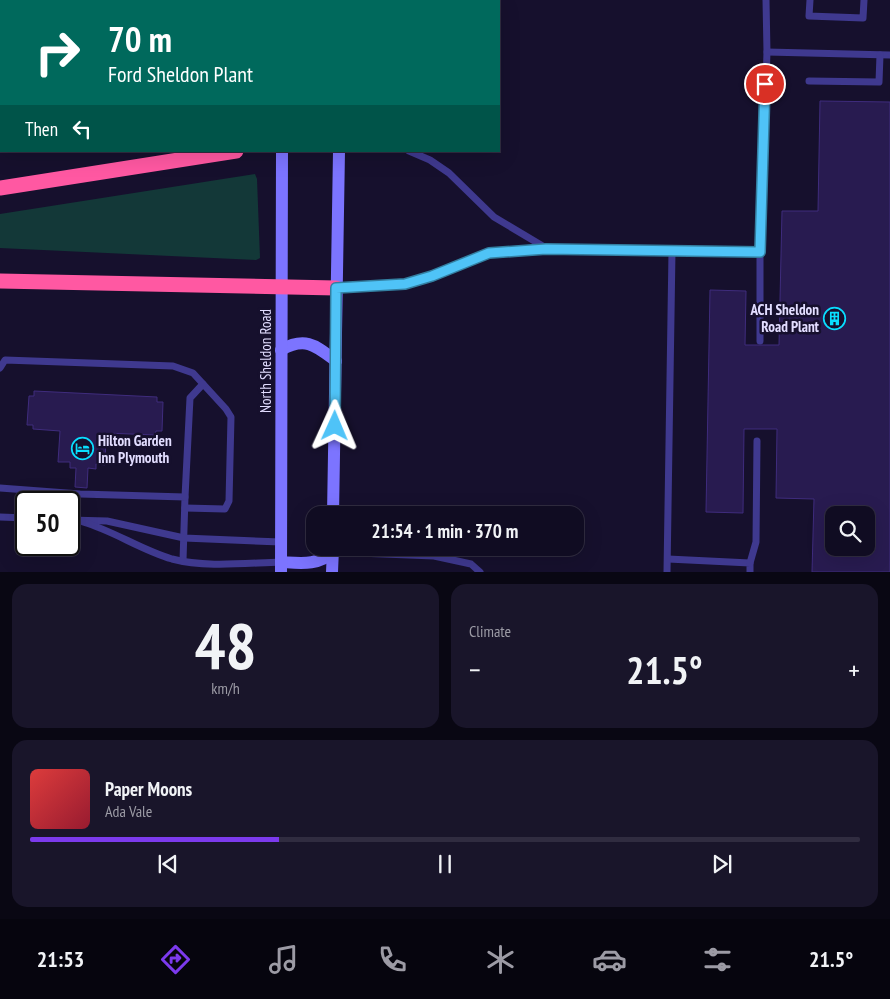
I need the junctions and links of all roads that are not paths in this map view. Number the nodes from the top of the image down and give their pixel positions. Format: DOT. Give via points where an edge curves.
graph roads {
  1 [pos="766,0"];
  2 [pos="810,0"];
  3 [pos="864,0"];
  4 [pos="766,52"];
  5 [pos="880,55"];
  6 [pos="890,55"];
  7 [pos="809,81"];
  8 [pos="230,152"];
  9 [pos="282,152"];
  10 [pos="339,152"];
  11 [pos="411,152"];
  12 [pos="0,188"];
  13 [pos="546,249"];
  14 [pos="672,251"];
  15 [pos="760,252"];
  16 [pos="0,281"];
  17 [pos="282,288"];
  18 [pos="336,288"];
  19 [pos="760,341"];
  20 [pos="281,350"];
  21 [pos="336,361"];
  22 [pos="0,368"];
  23 [pos="203,384"];
  24 [pos="757,441"];
  25 [pos="0,488"];
  26 [pos="185,497"];
  27 [pos="333,506"];
  28 [pos="185,508"];
  29 [pos="0,517"];
  30 [pos="15,518"];
  31 [pos="80,520"];
  32 [pos="80,522"];
  33 [pos="146,530"];
  34 [pos="184,538"];
  35 [pos="281,542"];
  36 [pos="137,545"];
  37 [pos="328,556"];
  38 [pos="333,556"];
  39 [pos="434,556"];
  40 [pos="668,559"];
  41 [pos="183,561"];
  42 [pos="750,563"];
  43 [pos="281,567"];
  44 [pos="332,572"];
  45 [pos="480,572"];
  46 [pos="668,572"];
  47 [pos="750,572"];
  1 -- 4 [label="lane"];
  2 -- 3 [label="lane" via="809,16 863,18"];
  4 -- 5 [label="lane"];
  4 -- 15 [label="lane"];
  5 -- 6 [label="lane"];
  5 -- 7 [label="lane" via="879,82"];
  8 -- 12 [label="highway"];
  9 -- 17 [label="main road, North Sheldon Road"];
  10 -- 18 [label="main road"];
  11 -- 13 [label="lane" via="449,173 494,217"];
  13 -- 14 [label="lane"];
  13 -- 18 [label="lane" via="489,253 405,284"];
  14 -- 15 [label="lane"];
  14 -- 40 [label="lane"];
  15 -- 19 [label="lane"];
  16 -- 17 [label="highway"];
  17 -- 18 [label="highway"];
  17 -- 20 [label="main road, North Sheldon Road"];
  18 -- 21 [label="main road"];
  20 -- 21 [label="main road" via="297,342 308,343"];
  20 -- 35 [label="main road, North Sheldon Road"];
  21 -- 27 [label="main road"];
  22 -- 23 [label="lane" via="5,360 173,366 193,374"];
  23 -- 26 [label="lane" via="190,398"];
  23 -- 28 [label="lane" via="231,417 229,501 225,509"];
  24 -- 42 [label="lane" via="756,542"];
  25 -- 26 [label="lane"];
  26 -- 28 [label="lane"];
  28 -- 34 [label="lane"];
  29 -- 30 [label="lane"];
  31 -- 33 [label="lane" via="107,521"];
  32 -- 36 [label="lane" via="105,529"];
  33 -- 34 [label="lane"];
  33 -- 36 [label="lane"];
  34 -- 35 [label="lane"];
  34 -- 41 [label="lane"];
  35 -- 43 [label="main road, North Sheldon Road"];
  36 -- 41 [label="lane" via="155,554"];
  37 -- 43 [label="main road" via="312,563"];
  38 -- 44 [label="main road"];
  39 -- 45 [label="lane" via="471,564"];
  40 -- 42 [label="lane"];
  40 -- 46 [label="lane"];
  41 -- 43 [label="lane"];
  42 -- 47 [label="lane"];
}
